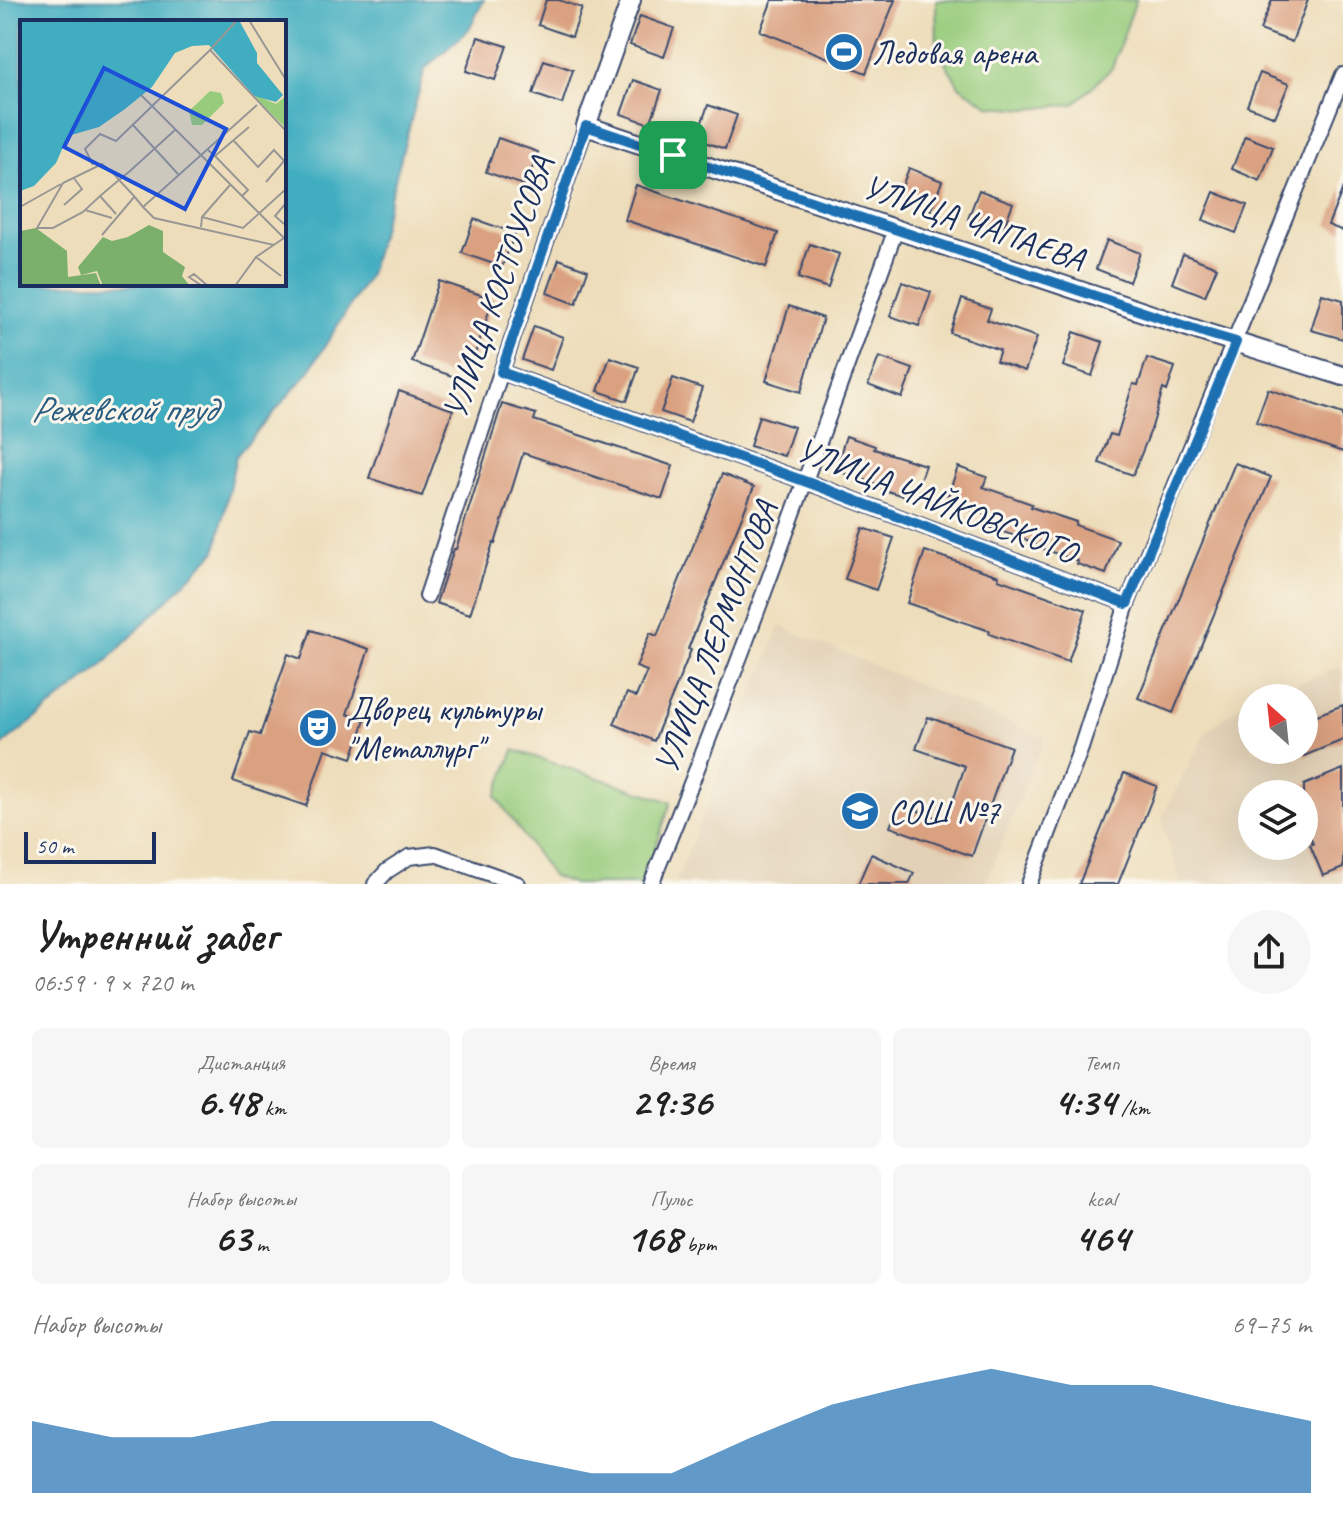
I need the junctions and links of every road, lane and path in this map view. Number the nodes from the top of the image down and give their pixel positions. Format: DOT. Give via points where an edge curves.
graph roads {
  1 [pos="631,0"];
  2 [pos="1343,75"];
  3 [pos="586,126"];
  4 [pos="896,229"];
  5 [pos="1236,342"];
  6 [pos="501,372"];
  7 [pos="1343,376"];
  8 [pos="805,481"];
  9 [pos="427,596"];
  10 [pos="1127,604"];
  11 [pos="375,884"];
  12 [pos="518,884"];
  13 [pos="651,884"];
  14 [pos="1029,884"];
  1 -- 3 [label="street, УЛИЦА КОСТОУСОВА"];
  2 -- 5 [label="street"];
  3 -- 4 [label="street, УЛИЦА ЧАПАЕВА" via="850,204"];
  3 -- 6 [label="street, УЛИЦА КОСТОУСОВА"];
  4 -- 5 [label="street, УЛИЦА ЧАПАЕВА"];
  4 -- 8 [label="street, УЛИЦА ЛЕРМОНТОВА"];
  5 -- 7 [label="street, УЛИЦА ЧАПАЕВА"];
  5 -- 10 [label="street"];
  6 -- 8 [label="street, УЛИЦА ЧАЙКОВСКОГО"];
  6 -- 9 [label="street, УЛИЦА КОСТОУСОВА"];
  8 -- 10 [label="street, УЛИЦА ЧАЙКОВСКОГО"];
  8 -- 13 [label="street, УЛИЦА ЛЕРМОНТОВА"];
  10 -- 14 [label="street" via="1081,748"];
  11 -- 12 [label="street" via="409,857 435,854"];
}
